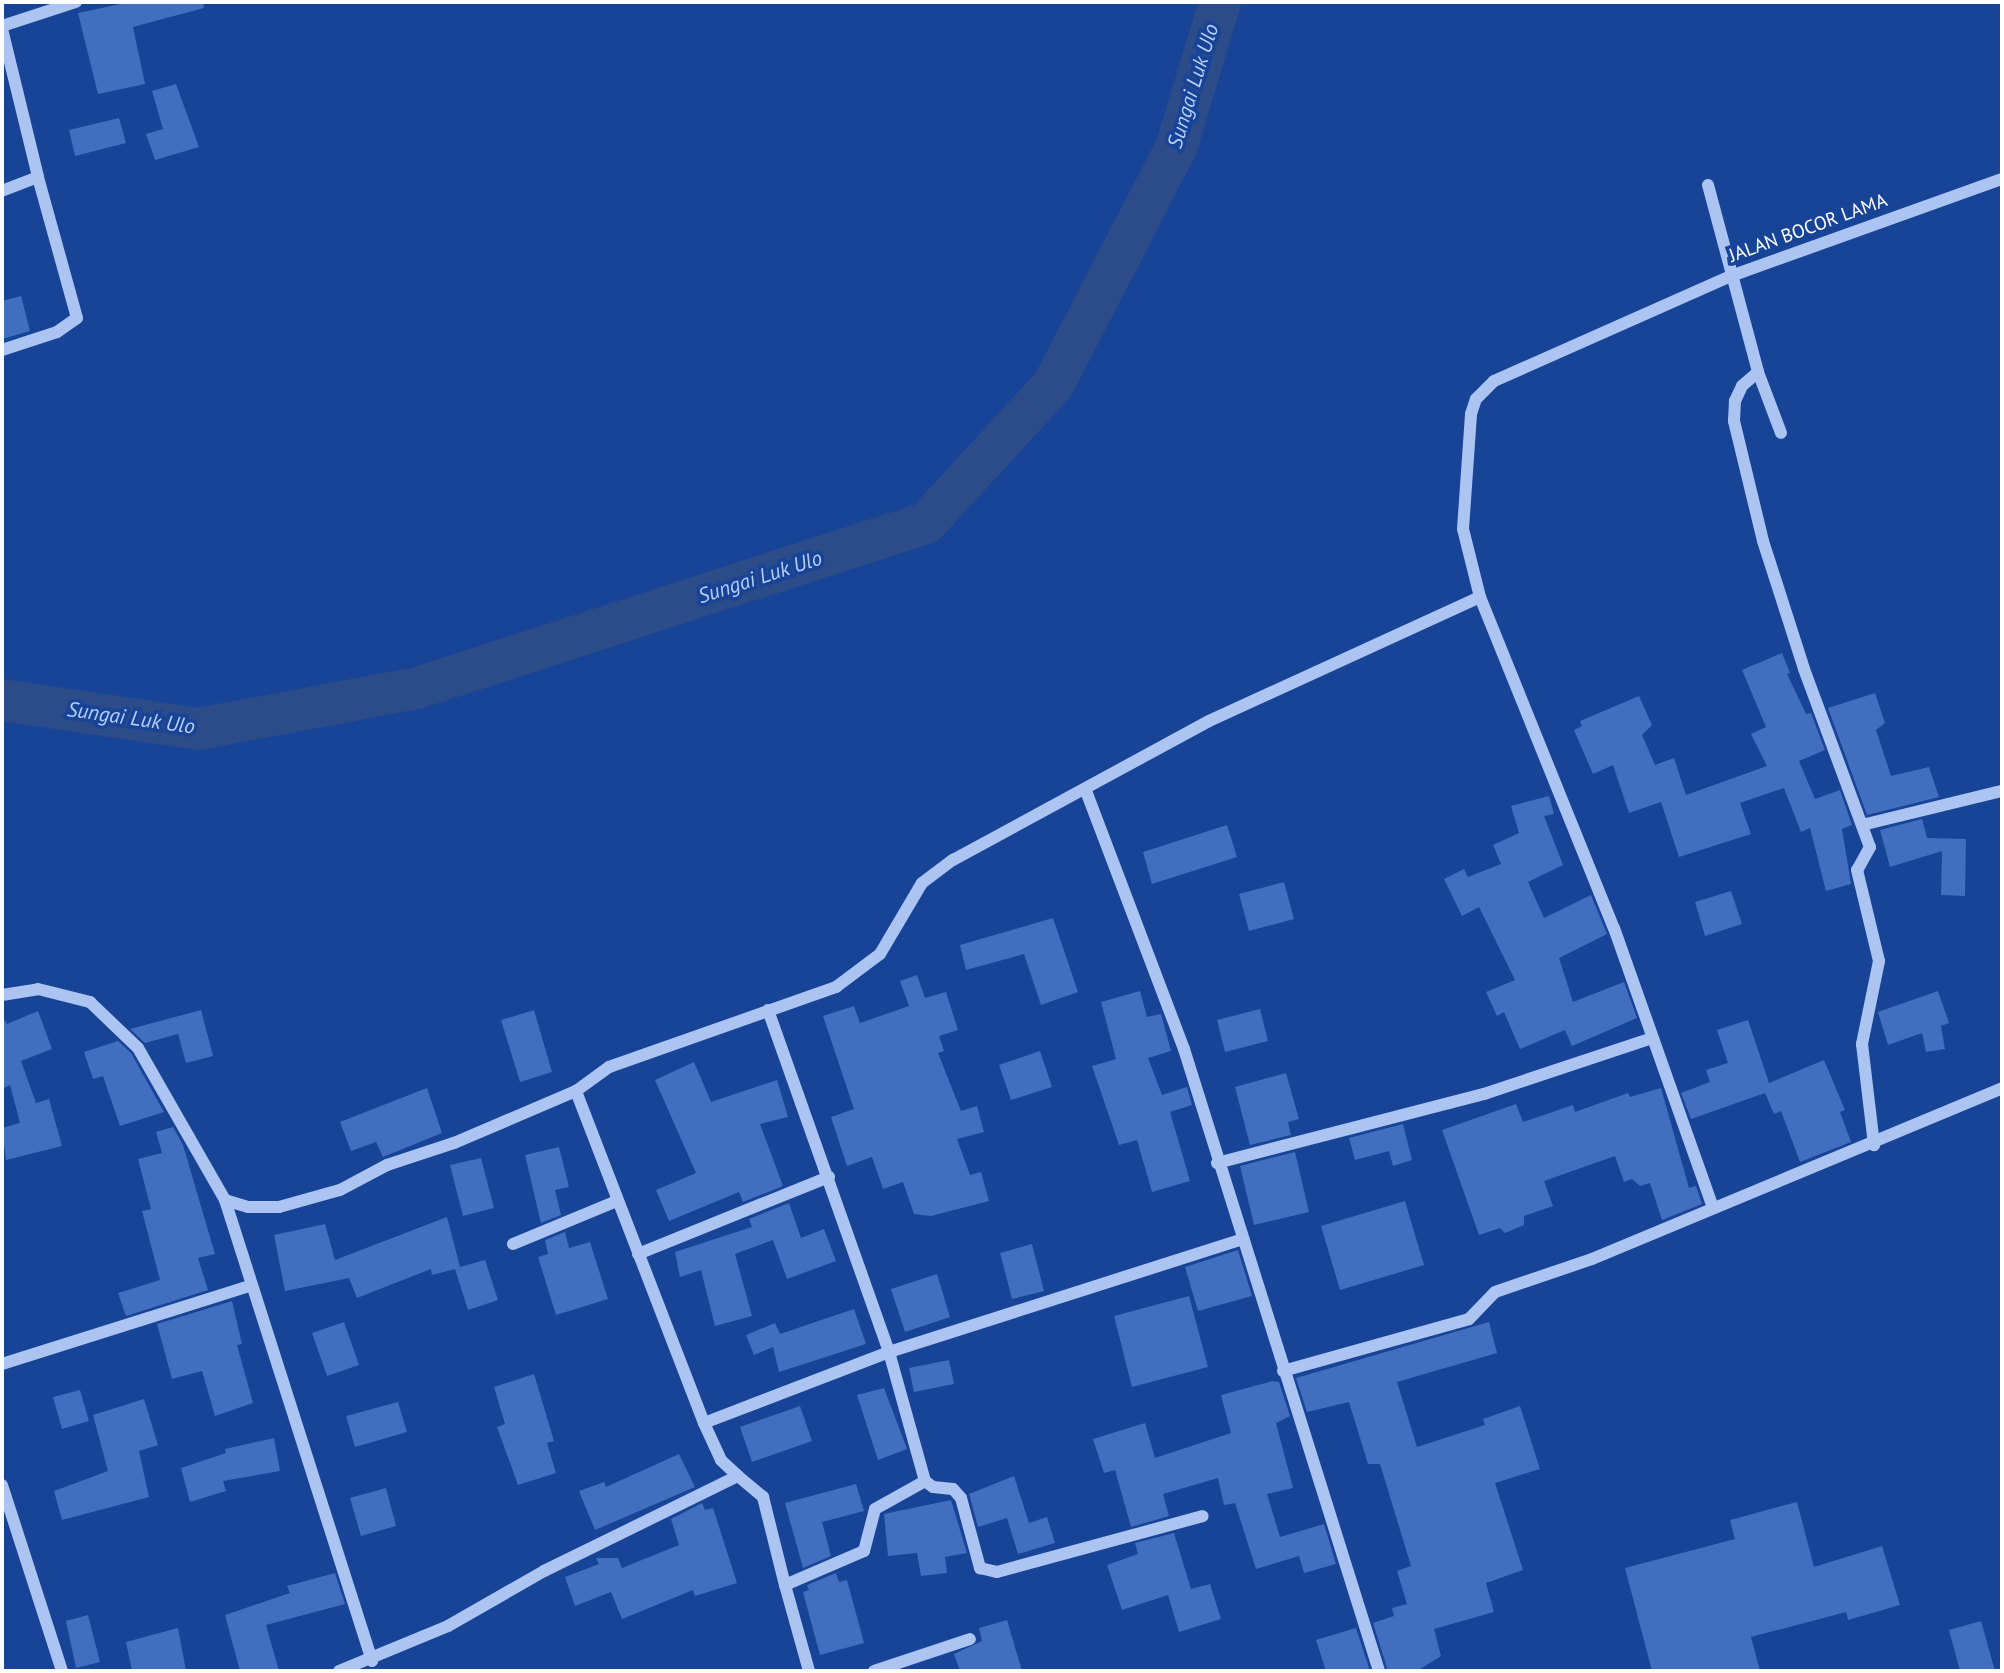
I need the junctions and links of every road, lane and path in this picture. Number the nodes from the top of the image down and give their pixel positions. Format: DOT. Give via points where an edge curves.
graph roads {
  1 [pos="76,2"];
  2 [pos="2,28"];
  3 [pos="38,177"];
  4 [pos="2002,178"];
  5 [pos="1708,185"];
  6 [pos="2,191"];
  7 [pos="1731,276"];
  8 [pos="2,350"];
  9 [pos="1758,372"];
  10 [pos="1781,433"];
  11 [pos="1480,597"];
  12 [pos="1086,791"];
  13 [pos="2002,791"];
  14 [pos="1862,825"];
  15 [pos="2,995"];
  16 [pos="768,1010"];
  17 [pos="1652,1038"];
  18 [pos="2002,1088"];
  19 [pos="576,1091"];
  20 [pos="1874,1145"];
  21 [pos="1217,1163"];
  22 [pos="829,1177"];
  23 [pos="225,1200"];
  24 [pos="617,1201"];
  25 [pos="1713,1208"];
  26 [pos="1243,1239"];
  27 [pos="513,1244"];
  28 [pos="638,1254"];
  29 [pos="249,1286"];
  30 [pos="888,1352"];
  31 [pos="2,1364"];
  32 [pos="1283,1371"];
  33 [pos="704,1423"];
  34 [pos="738,1476"];
  35 [pos="925,1481"];
  36 [pos="2,1485"];
  37 [pos="1203,1516"];
  38 [pos="785,1585"];
  39 [pos="970,1639"];
  40 [pos="372,1661"];
  41 [pos="62,1671"];
  42 [pos="339,1671"];
  43 [pos="809,1671"];
  44 [pos="874,1671"];
  45 [pos="1379,1671"];
  1 -- 2 [label="street"];
  2 -- 3 [label="street"];
  3 -- 6 [label="street"];
  3 -- 8 [label="street" via="77,318 57,332"];
  4 -- 7 [label="street, JALAN BOCOR LAMA"];
  5 -- 7 [label="street"];
  7 -- 9 [label="street"];
  7 -- 11 [label="street, JALAN BOCOR LAMA" via="1493,381 1476,399 1463,529"];
  9 -- 10 [label="street"];
  9 -- 14 [label="street" via="1742,386 1734,421 1763,541"];
  11 -- 12 [label="street" via="1209,721"];
  11 -- 17 [label="street, JALAN BOCOR LAMA" via="1614,928"];
  12 -- 16 [label="street" via="953,860 922,883 880,954 836,987"];
  12 -- 21 [label="street" via="1173,1016"];
  13 -- 14 [label="street"];
  14 -- 20 [label="street" via="1870,847 1857,870 1879,961 1862,1044"];
  15 -- 23 [label="street" via="38,989 90,1002 138,1048"];
  16 -- 19 [label="street" via="609,1067"];
  16 -- 22 [label="street"];
  17 -- 21 [label="street" via="1484,1094"];
  17 -- 25 [label="street, JALAN BOCOR LAMA"];
  18 -- 20 [label="street"];
  19 -- 23 [label="street" via="454,1143 387,1165 326,1194 279,1208 248,1207"];
  19 -- 24 [label="street"];
  20 -- 25 [label="street"];
  21 -- 26 [label="street"];
  22 -- 28 [label="street"];
  22 -- 30 [label="street"];
  23 -- 29 [label="street"];
  24 -- 27 [label="street"];
  24 -- 28 [label="street"];
  25 -- 32 [label="street" via="1592,1259 1495,1292 1469,1319"];
  26 -- 30 [label="street"];
  26 -- 32 [label="street"];
  28 -- 33 [label="street"];
  29 -- 31 [label="street"];
  29 -- 40 [label="street"];
  30 -- 33 [label="street"];
  30 -- 35 [label="street"];
  32 -- 45 [label="street" via="1319,1469"];
  33 -- 34 [label="street" via="721,1460"];
  34 -- 38 [label="street" via="763,1497"];
  34 -- 40 [label="street"];
  35 -- 37 [label="street" via="933,1487 953,1489 961,1497 974,1560 986,1571 997,1572"];
  35 -- 38 [label="street" via="875,1509 864,1551"];
  36 -- 41 [label="street"];
  38 -- 43 [label="street"];
  39 -- 44 [label="street"];
  40 -- 42 [label="street"];
}
